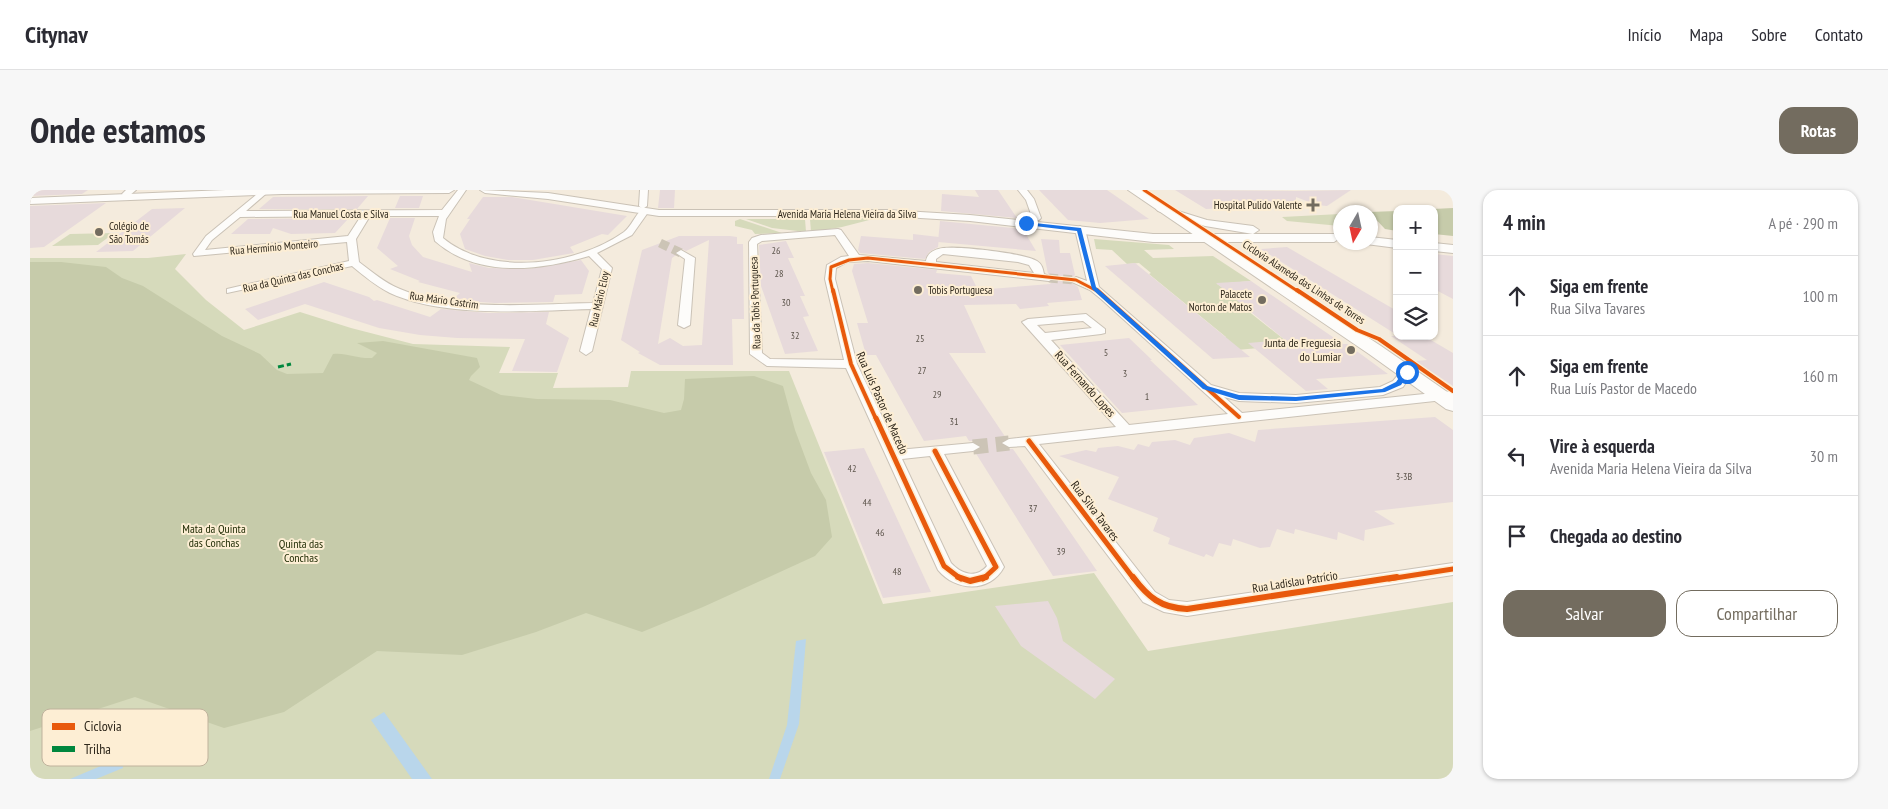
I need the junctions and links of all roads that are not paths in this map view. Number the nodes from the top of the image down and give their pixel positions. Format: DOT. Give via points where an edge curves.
graph roads {
  1 [pos="208,190"];
  2 [pos="449,190"];
  3 [pos="462,190"];
  4 [pos="484,190"];
  5 [pos="552,190"];
  6 [pos="644,190"];
  7 [pos="1022,190"];
  8 [pos="1134,190"];
  9 [pos="129,192"];
  10 [pos="264,192"];
  11 [pos="30,196"];
  12 [pos="30,201"];
  13 [pos="643,208"];
  14 [pos="1162,209"];
  15 [pos="445,213"];
  16 [pos="236,214"];
  17 [pos="367,214"];
  18 [pos="1036,218"];
  19 [pos="1080,229"];
  20 [pos="1195,230"];
  21 [pos="1257,230"];
  22 [pos="1333,238"];
  23 [pos="1333,238"];
  24 [pos="350,239"];
  25 [pos="1209,239"];
  26 [pos="1378,243"];
  27 [pos="1393,244"];
  28 [pos="1438,247"];
  29 [pos="1453,249"];
  30 [pos="591,253"];
  31 [pos="681,253"];
  32 [pos="856,258"];
  33 [pos="354,263"];
  34 [pos="931,264"];
  35 [pos="1076,280"];
  36 [pos="1094,288"];
  37 [pos="231,291"];
  38 [pos="597,306"];
  39 [pos="684,325"];
  40 [pos="1043,337"];
  41 [pos="586,351"];
  42 [pos="851,364"];
  43 [pos="1407,372"];
  44 [pos="1205,388"];
  45 [pos="1448,398"];
  46 [pos="1239,417"];
  47 [pos="1127,430"];
  48 [pos="1029,441"];
  49 [pos="1009,443"];
  50 [pos="972,447"];
  51 [pos="934,451"];
  52 [pos="894,455"];
  53 [pos="1453,568"];
  54 [pos="1145,593"];
  1 -- 9 [label="street"];
  2 -- 10 [label="street"];
  3 -- 15 [label="street"];
  4 -- 13 [label="street, Avenida Maria Helena Vieira da Silva"];
  5 -- 13 [label="street, Avenida Maria Helena Vieira da Silva"];
  6 -- 13 [label="street"];
  7 -- 18 [label="street" via="1030,199"];
  8 -- 14 [label="main road"];
  9 -- 11 [label="street"];
  10 -- 12 [label="street"];
  10 -- 16 [label="street"];
  13 -- 18 [label="street, Avenida Maria Helena Vieira da Silva" via="918,209"];
  13 -- 19 [label="street, Avenida Maria Helena Vieira da Silva" via="693,214 914,214"];
  13 -- 30 [label="street" via="627,235"];
  14 -- 20 [label="main road"];
  14 -- 21 [label="street" via="1205,223"];
  15 -- 17 [label="street, Rua Manuel Costa e Silva"];
  15 -- 30 [label="street" via="437,232 438,239 464,256 492,262 532,264"];
  16 -- 17 [label="street, Rua Manuel Costa e Silva"];
  16 -- 24 [label="street, Rua Hermínio Monteiro" via="209,238 198,254"];
  17 -- 24 [label="street"];
  18 -- 20 [label="street, Avenida Maria Helena Vieira da Silva" via="1119,228"];
  19 -- 25 [label="street, Avenida Maria Helena Vieira da Silva" via="1153,238"];
  19 -- 36 [label="street"];
  20 -- 21 [label="street, Avenida Maria Helena Vieira da Silva"];
  20 -- 25 [label="main road"];
  21 -- 22 [label="street"];
  23 -- 25 [label="street, Avenida Maria Helena Vieira da Silva"];
  24 -- 33 [label="street"];
  25 -- 43 [label="main road"];
  26 -- 27 [label="street"];
  28 -- 29 [label="street"];
  30 -- 38 [label="street, Rua Mário Eloy" via="608,268"];
  31 -- 39 [label="street" via="690,258"];
  32 -- 34 [label="street, Rua Luís Pastor de Macedo"];
  32 -- 42 [label="street, Rua Luís Pastor de Macedo" via="837,263 829,273"];
  32 -- 42 [label="street, Rua da Tobis Portuguesa" via="838,232 761,238 753,242 755,351 760,358 777,363"];
  33 -- 37 [label="street, Rua da Quinta das Conchas"];
  33 -- 38 [label="street, Rua Mário Castrim" via="374,280 401,294 432,301 481,306"];
  34 -- 34 [label="street, Rua Luís Pastor de Macedo" via="1044,277 1034,263 1003,257 944,251 931,258"];
  35 -- 36 [label="street"];
  36 -- 44 [label="street"];
  38 -- 41 [label="street, Rua Mário Eloy"];
  40 -- 40 [label="street, Rua Fernando Lopes" via="1052,336 1101,332 1086,317 1028,322"];
  40 -- 47 [label="street, Rua Fernando Lopes"];
  42 -- 52 [label="street, Rua Luís Pastor de Macedo"];
  43 -- 44 [label="street" via="1398,384 1383,391 1296,399 1239,398"];
  43 -- 45 [label="main road"];
  44 -- 46 [label="street"];
  45 -- 46 [label="street"];
  46 -- 47 [label="street"];
  47 -- 48 [label="street"];
  48 -- 49 [label="street"];
  48 -- 54 [label="street, Rua Silva Tavares"];
  50 -- 51 [label="street"];
  51 -- 52 [label="street, Rua Luís Pastor de Macedo"];
  51 -- 52 [label="street, Rua Luís Pastor de Macedo" via="996,567 983,579 965,580 950,574"];
  53 -- 54 [label="street, Rua Ladislau Patrício" via="1187,609 1160,604"];
}
